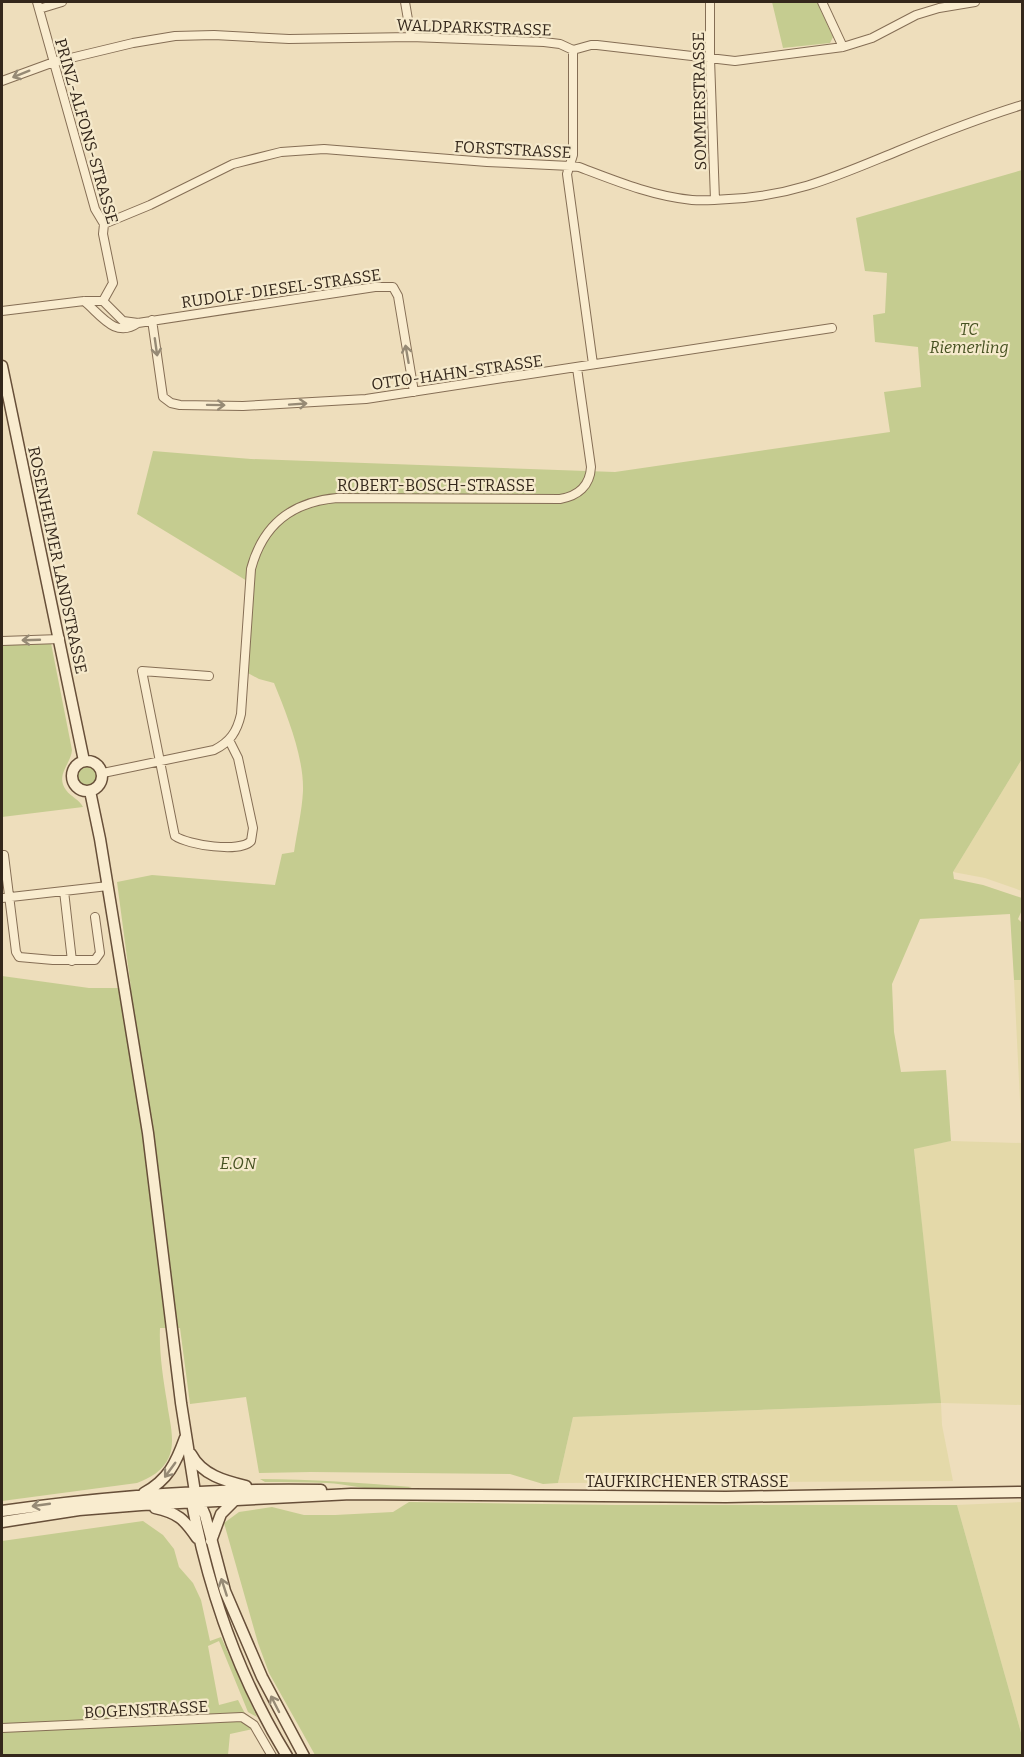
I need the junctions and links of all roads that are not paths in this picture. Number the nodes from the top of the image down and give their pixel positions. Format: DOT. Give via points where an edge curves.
graph roads {
  1 [pos="62,2"];
  2 [pos="405,2"];
  3 [pos="710,2"];
  4 [pos="822,2"];
  5 [pos="975,2"];
  6 [pos="38,5"];
  7 [pos="411,37"];
  8 [pos="843,47"];
  9 [pos="573,50"];
  10 [pos="710,59"];
  11 [pos="54,62"];
  12 [pos="2,81"];
  13 [pos="1023,105"];
  14 [pos="570,166"];
  15 [pos="715,200"];
  16 [pos="104,224"];
  17 [pos="84,301"];
  18 [pos="103,301"];
  19 [pos="2,311"];
  20 [pos="152,320"];
  21 [pos="138,323"];
  22 [pos="832,328"];
  23 [pos="593,363"];
  24 [pos="2,366"];
  25 [pos="577,368"];
  26 [pos="414,392"];
  27 [pos="60,639"];
  28 [pos="2,641"];
  29 [pos="208,676"];
  30 [pos="229,740"];
  31 [pos="84,761"];
  32 [pos="160,762"];
  33 [pos="103,773"];
  34 [pos="90,791"];
  35 [pos="4,855"];
  36 [pos="108,886"];
  37 [pos="64,891"];
  38 [pos="5,897"];
  39 [pos="95,917"];
  40 [pos="72,961"];
  41 [pos="186,1435"];
  42 [pos="188,1447"];
  43 [pos="258,1490"];
  44 [pos="1023,1492"];
  45 [pos="351,1494"];
  46 [pos="196,1499"];
  47 [pos="141,1500"];
  48 [pos="234,1501"];
  49 [pos="2,1511"];
  50 [pos="2,1522"];
  51 [pos="205,1541"];
  52 [pos="2,1728"];
  53 [pos="272,1755"];
  54 [pos="287,1755"];
  55 [pos="304,1755"];
  1 -- 6 [label="street"];
  2 -- 7 [label="street"];
  3 -- 10 [label="street, SOMMERSTRASSE"];
  4 -- 8 [label="street"];
  5 -- 8 [label="street, WALDPARKSTRASSE" via="916,15 872,38"];
  6 -- 11 [label="street, PRINZ-ALFONS-STRASSE"];
  7 -- 9 [label="street, WALDPARKSTRASSE" via="548,42"];
  7 -- 11 [label="street, WALDPARKSTRASSE" via="175,36"];
  8 -- 10 [label="street, WALDPARKSTRASSE" via="735,61"];
  9 -- 10 [label="street, WALDPARKSTRASSE" via="597,45"];
  9 -- 14 [label="street"];
  10 -- 15 [label="street, SOMMERSTRASSE"];
  11 -- 12 [label="street, WALDPARKSTRASSE, one-way"];
  11 -- 16 [label="street, PRINZ-ALFONS-STRASSE" via="95,209"];
  13 -- 15 [label="street, FORSTSTRASSE" via="959,126 801,189"];
  14 -- 15 [label="street, FORSTSTRASSE" via="659,195"];
  14 -- 16 [label="street, FORSTSTRASSE" via="324,149 281,152 233,164"];
  14 -- 23 [label="street" via="567,174"];
  16 -- 18 [label="street, PRINZ-ALFONS-STRASSE" via="113,283"];
  17 -- 18 [label="street"];
  17 -- 19 [label="street"];
  17 -- 21 [label="street, RUDOLF-DIESEL-STRASSE" via="118,328 129,329"];
  18 -- 21 [label="street" via="123,321"];
  20 -- 21 [label="street, RUDOLF-DIESEL-STRASSE"];
  20 -- 26 [label="street, OTTO-HAHN-STRASSE, one-way" via="163,397 171,403 289,404"];
  26 -- 20 [label="street, RUDOLF-DIESEL-STRASSE, one-way" via="398,296 393,287"];
  22 -- 23 [label="street, OTTO-HAHN-STRASSE"];
  23 -- 25 [label="street, OTTO-HAHN-STRASSE"];
  24 -- 27 [label="main road, ROSENHEIMER LANDSTRASSE"];
  25 -- 26 [label="street, OTTO-HAHN-STRASSE"];
  25 -- 30 [label="street, ROBERT-BOSCH-STRASSE" via="591,467 588,481 577,494 560,499 330,498 302,505 275,524 257,550 251,569 241,714"];
  27 -- 28 [label="street, one-way"];
  27 -- 31 [label="main road, ROSENHEIMER LANDSTRASSE"];
  29 -- 32 [label="street" via="142,671"];
  30 -- 32 [label="street" via="214,750"];
  30 -- 32 [label="street" via="238,758 253,828 251,841 242,847 195,844 176,836"];
  31 -- 33 [label="main road" via="96,763"];
  31 -- 34 [label="main road" via="74,768 72,779 79,789"];
  32 -- 33 [label="street"];
  33 -- 34 [label="main road" via="102,783"];
  34 -- 36 [label="main road"];
  35 -- 38 [label="street"];
  36 -- 37 [label="street"];
  36 -- 41 [label="main road" via="150,1143"];
  37 -- 38 [label="street"];
  37 -- 40 [label="street"];
  38 -- 40 [label="street" via="19,957"];
  39 -- 40 [label="street" via="99,957"];
  41 -- 42 [label="main road"];
  41 -- 47 [label="main road, one-way" via="170,1473"];
  42 -- 43 [label="main road" via="194,1460 207,1471"];
  42 -- 46 [label="main road"];
  43 -- 45 [label="main road, TAUFKIRCHENER STRASSE"];
  43 -- 46 [label="main road, TAUFKIRCHENER STRASSE"];
  44 -- 45 [label="main road, TAUFKIRCHENER STRASSE" via="738,1497"];
  45 -- 48 [label="main road, TAUFKIRCHENER STRASSE"];
  46 -- 47 [label="main road"];
  46 -- 48 [label="main road, TAUFKIRCHENER STRASSE"];
  46 -- 51 [label="main road"];
  47 -- 49 [label="main road, one-way"];
  47 -- 50 [label="main road"];
  47 -- 51 [label="main road" via="176,1514"];
  48 -- 51 [label="main road" via="220,1514"];
  51 -- 54 [label="main road" via="214,1596 237,1657"];
  55 -- 51 [label="main road, one-way" via="262,1677"];
  52 -- 53 [label="street, BOGENSTRASSE" via="242,1717 254,1725"];
}
